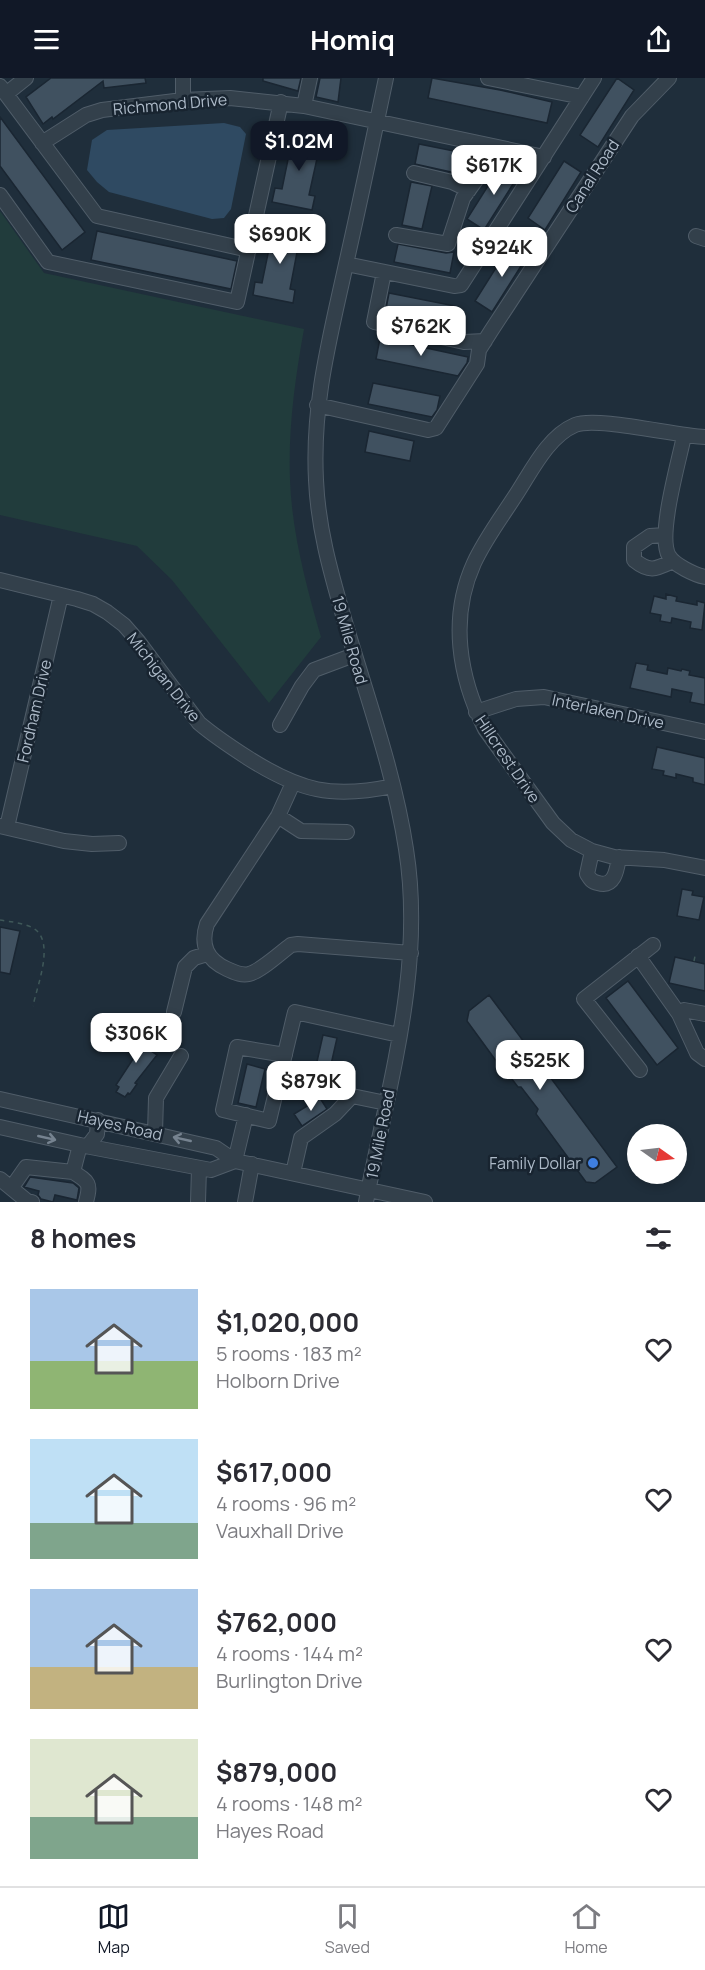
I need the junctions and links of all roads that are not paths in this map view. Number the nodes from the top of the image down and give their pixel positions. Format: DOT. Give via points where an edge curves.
graph roads {
  1 [pos="26,78"];
  2 [pos="183,78"];
  3 [pos="310,78"];
  4 [pos="386,78"];
  5 [pos="488,78"];
  6 [pos="594,78"];
  7 [pos="669,78"];
  8 [pos="3,90"];
  9 [pos="582,97"];
  10 [pos="183,100"];
  11 [pos="281,102"];
  12 [pos="304,106"];
  13 [pos="377,123"];
  14 [pos="42,143"];
  15 [pos="499,148"];
  16 [pos="544,157"];
  17 [pos="414,172"];
  18 [pos="469,190"];
  19 [pos="0,195"];
  20 [pos="396,235"];
  21 [pos="249,250"];
  22 [pos="346,264"];
  23 [pos="384,272"];
  24 [pos="485,341"];
  25 [pos="317,405"];
  26 [pos="684,436"];
  27 [pos="705,437"];
  28 [pos="665,535"];
  29 [pos="673,561"];
  30 [pos="705,577"];
  31 [pos="0,580"];
  32 [pos="61,595"];
  33 [pos="354,655"];
  34 [pos="476,712"];
  35 [pos="280,725"];
  36 [pos="705,732"];
  37 [pos="293,783"];
  38 [pos="393,786"];
  39 [pos="278,816"];
  40 [pos="4,826"];
  41 [pos="347,832"];
  42 [pos="119,843"];
  43 [pos="592,850"];
  44 [pos="619,857"];
  45 [pos="705,868"];
  46 [pos="653,945"];
  47 [pos="411,953"];
  48 [pos="207,954"];
  49 [pos="638,956"];
  50 [pos="174,1012"];
  51 [pos="679,1014"];
  52 [pos="705,1014"];
  53 [pos="399,1035"];
  54 [pos="285,1055"];
  55 [pos="181,1056"];
  56 [pos="705,1059"];
  57 [pos="640,1070"];
  58 [pos="0,1099"];
  59 [pos="386,1102"];
  60 [pos="246,1116"];
  61 [pos="98,1120"];
  62 [pos="2,1131"];
  63 [pos="155,1133"];
  64 [pos="84,1146"];
  65 [pos="235,1161"];
  66 [pos="252,1164"];
  67 [pos="199,1168"];
  68 [pos="73,1172"];
  69 [pos="293,1173"];
  70 [pos="6,1183"];
  71 [pos="367,1195"];
  72 [pos="32,1202"];
  73 [pos="86,1202"];
  74 [pos="198,1202"];
  75 [pos="245,1202"];
  76 [pos="425,1202"];
  1 -- 8 [label="street"];
  2 -- 10 [label="street"];
  3 -- 12 [label="street"];
  4 -- 13 [label="street, 19 Mile Road"];
  5 -- 9 [label="street"];
  6 -- 9 [label="street"];
  7 -- 24 [label="street, Canal Road" via="632,116"];
  8 -- 14 [label="street"];
  9 -- 16 [label="street"];
  10 -- 11 [label="street, Richmond Drive"];
  10 -- 14 [label="street, Richmond Drive" via="102,110 86,115"];
  11 -- 12 [label="street, Richmond Drive"];
  11 -- 21 [label="street"];
  12 -- 13 [label="street, Richmond Drive"];
  13 -- 15 [label="street, Richmond Drive"];
  13 -- 22 [label="street, 19 Mile Road"];
  14 -- 21 [label="street" via="97,216"];
  15 -- 16 [label="street, Richmond Drive"];
  15 -- 18 [label="street"];
  16 -- 23 [label="street" via="461,285"];
  17 -- 18 [label="street"];
  18 -- 20 [label="street" via="448,244"];
  19 -- 21 [label="street" via="48,262 237,302"];
  22 -- 23 [label="street"];
  22 -- 25 [label="street, 19 Mile Road"];
  23 -- 24 [label="street" via="374,322 464,342"];
  24 -- 25 [label="street, Canal Road" via="477,364 432,430"];
  25 -- 33 [label="street, 19 Mile Road" via="315,450 320,517 331,577"];
  26 -- 27 [label="street, Hillcrest Drive"];
  26 -- 28 [label="street"];
  26 -- 34 [label="street, Hillcrest Drive" via="604,423 580,424 567,430 540,457 481,550 464,592 458,632"];
  28 -- 29 [label="street"];
  28 -- 29 [label="street" via="650,536 634,547 634,560 642,567 656,569"];
  29 -- 30 [label="street"];
  31 -- 32 [label="street, Michigan Drive"];
  32 -- 37 [label="street, Michigan Drive" via="93,604 124,625 200,723"];
  32 -- 40 [label="street, Fordham Drive"];
  33 -- 35 [label="street" via="314,670"];
  33 -- 38 [label="street, 19 Mile Road"];
  34 -- 36 [label="street, Interlaken Drive" via="516,699 544,697"];
  34 -- 43 [label="street, Hillcrest Drive" via="553,823 572,840"];
  37 -- 38 [label="street, Michigan Drive" via="338,792"];
  37 -- 39 [label="street"];
  38 -- 47 [label="street, 19 Mile Road" via="410,881"];
  39 -- 41 [label="street" via="301,831"];
  39 -- 48 [label="street" via="207,924"];
  40 -- 42 [label="street" via="64,841"];
  43 -- 44 [label="street, Hillcrest Drive"];
  43 -- 44 [label="street" via="587,874 597,883 612,881"];
  44 -- 45 [label="street, Hillcrest Drive"];
  46 -- 49 [label="street"];
  47 -- 48 [label="street" via="298,944 243,975 217,964"];
  47 -- 53 [label="street, 19 Mile Road"];
  48 -- 50 [label="street" via="194,958 185,967"];
  49 -- 51 [label="street"];
  49 -- 57 [label="street" via="584,999"];
  51 -- 52 [label="street" via="684,1010"];
  51 -- 56 [label="street" via="697,1053"];
  53 -- 54 [label="street" via="295,1012"];
  53 -- 59 [label="street, 19 Mile Road"];
  54 -- 60 [label="street" via="269,1121"];
  54 -- 60 [label="street" via="237,1047 223,1110"];
  55 -- 63 [label="street" via="156,1098"];
  58 -- 61 [label="street, Hayes Road"];
  59 -- 69 [label="street" via="352,1096 335,1114 301,1138"];
  59 -- 71 [label="street, 19 Mile Road"];
  60 -- 65 [label="street"];
  61 -- 63 [label="street, Hayes Road"];
  61 -- 64 [label="street" via="98,1134"];
  62 -- 64 [label="street, Hayes Road, one-way"];
  65 -- 63 [label="street, Hayes Road, one-way" via="216,1148"];
  64 -- 67 [label="street, Hayes Road"];
  64 -- 68 [label="street"];
  65 -- 66 [label="street, Hayes Road"];
  65 -- 67 [label="street, Hayes Road" via="211,1170"];
  66 -- 69 [label="street, Hayes Road"];
  66 -- 75 [label="street"];
  67 -- 74 [label="street"];
  68 -- 70 [label="street" via="26,1167"];
  68 -- 73 [label="street" via="88,1184"];
  69 -- 71 [label="street, Hayes Road"];
  70 -- 72 [label="street"];
  71 -- 76 [label="street, Hayes Road"];
}
